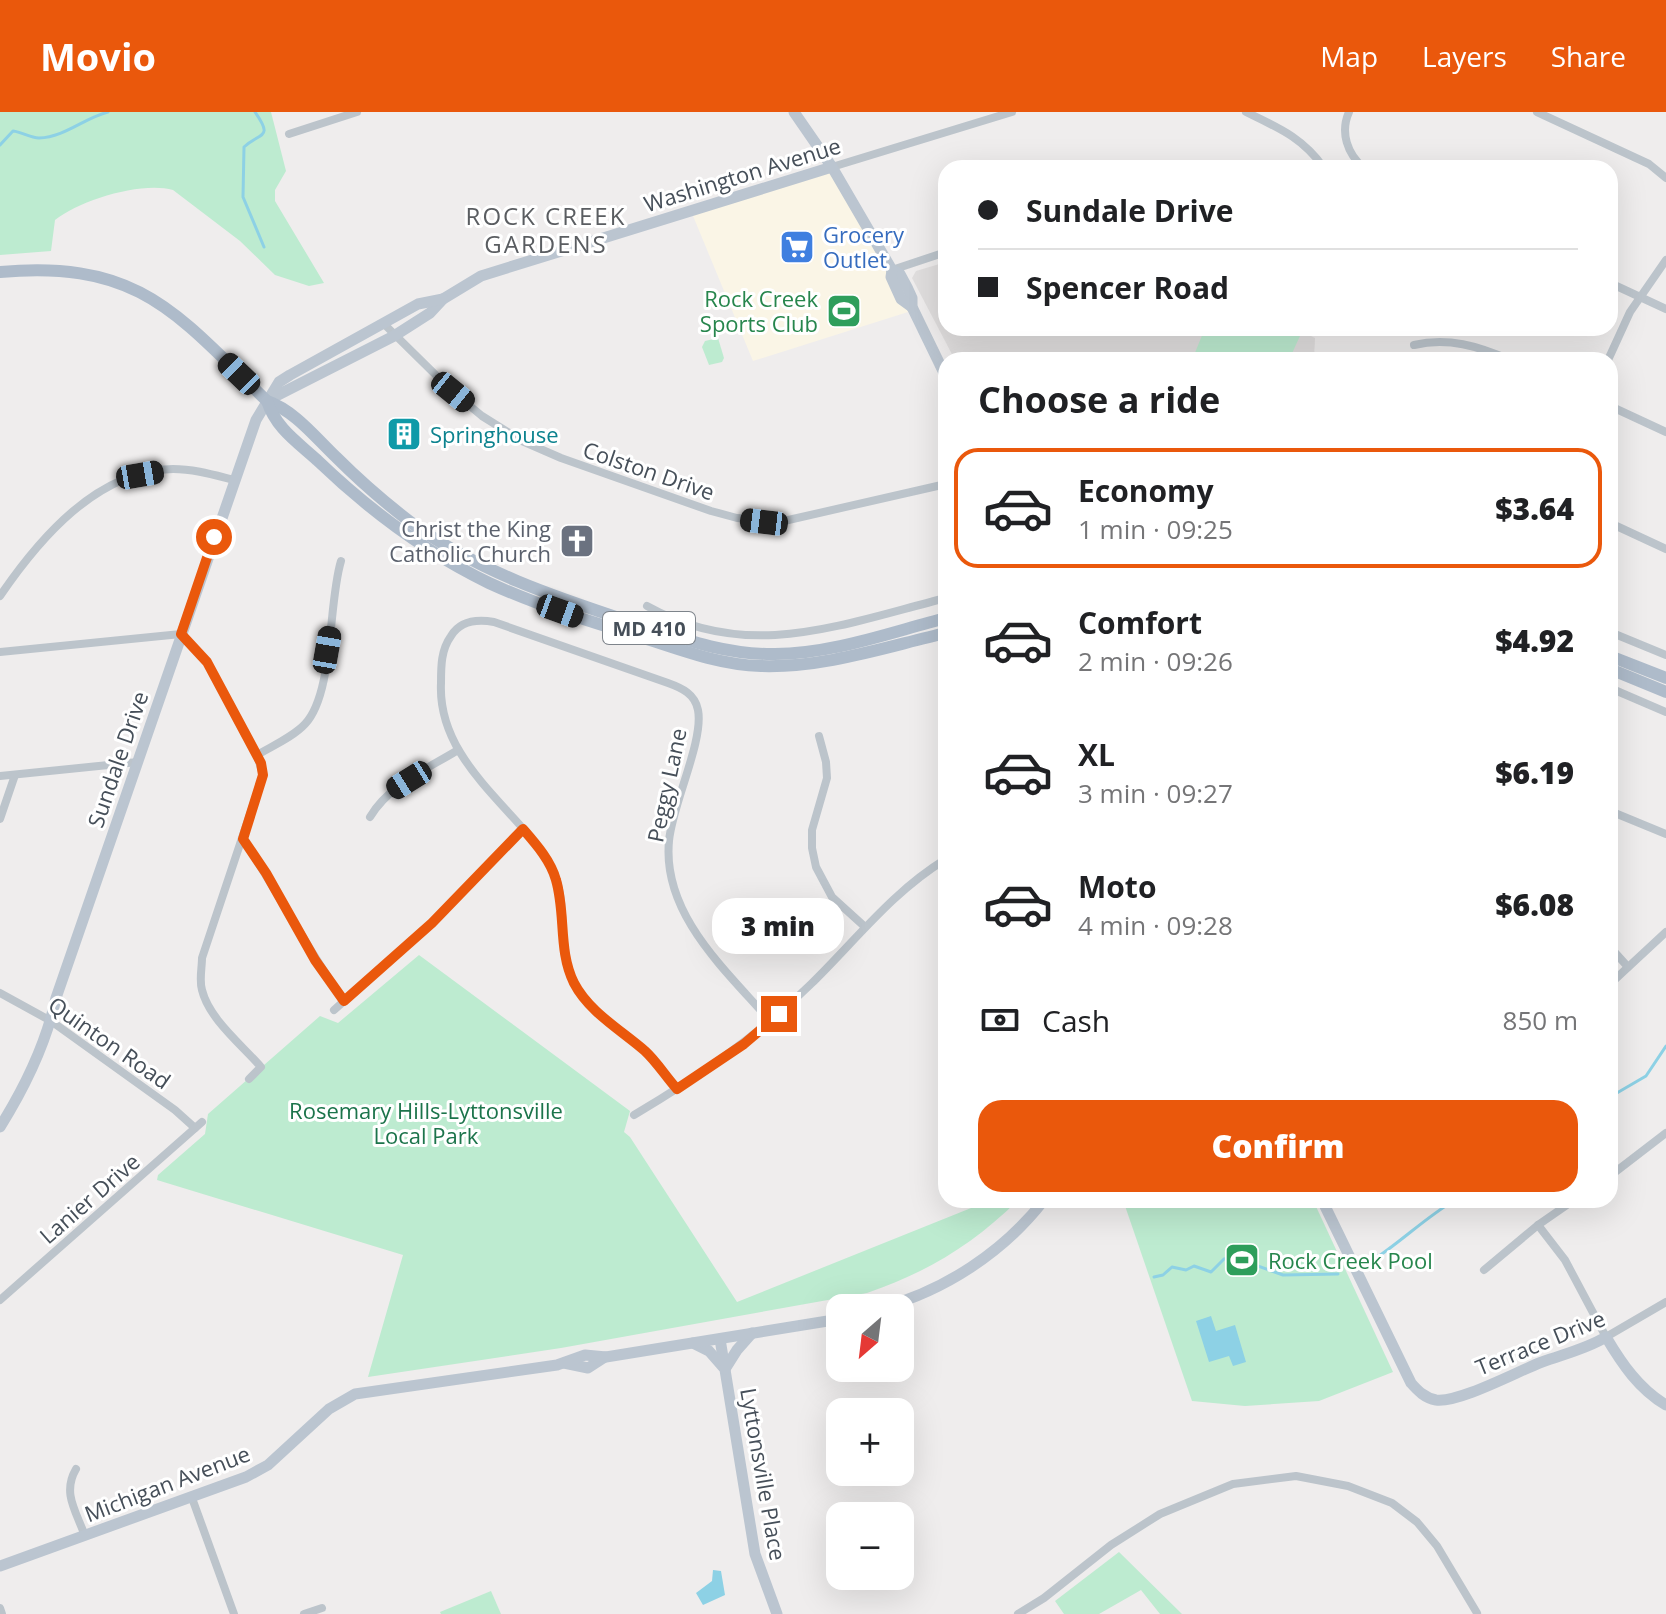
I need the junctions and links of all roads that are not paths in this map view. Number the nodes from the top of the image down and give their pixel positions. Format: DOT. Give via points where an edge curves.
graph roads {
  1 [pos="357,112"];
  2 [pos="794,112"];
  3 [pos="1012,112"];
  4 [pos="1246,112"];
  5 [pos="1349,112"];
  6 [pos="1537,112"];
  7 [pos="289,134"];
  8 [pos="1318,160"];
  9 [pos="1356,160"];
  10 [pos="832,167"];
  11 [pos="1666,178"];
  12 [pos="938,255"];
  13 [pos="1666,260"];
  14 [pos="892,270"];
  15 [pos="0,272"];
  16 [pos="1618,287"];
  17 [pos="1639,297"];
  18 [pos="443,299"];
  19 [pos="1666,309"];
  20 [pos="384,324"];
  21 [pos="394,336"];
  22 [pos="1414,345"];
  23 [pos="1493,352"];
  24 [pos="1612,352"];
  25 [pos="938,361"];
  26 [pos="267,401"];
  27 [pos="1618,410"];
  28 [pos="1666,432"];
  29 [pos="234,480"];
  30 [pos="938,486"];
  31 [pos="1618,527"];
  32 [pos="1666,549"];
  33 [pos="341,561"];
  34 [pos="0,596"];
  35 [pos="938,600"];
  36 [pos="647,606"];
  37 [pos="938,620"];
  38 [pos="694,624"];
  39 [pos="181,634"];
  40 [pos="938,635"];
  41 [pos="1618,635"];
  42 [pos="689,641"];
  43 [pos="0,652"];
  44 [pos="1666,655"];
  45 [pos="1618,659"];
  46 [pos="1618,672"];
  47 [pos="1666,678"];
  48 [pos="1618,691"];
  49 [pos="1666,692"];
  50 [pos="1666,712"];
  51 [pos="819,736"];
  52 [pos="458,750"];
  53 [pos="257,755"];
  54 [pos="138,762"];
  55 [pos="15,775"];
  56 [pos="0,776"];
  57 [pos="1618,814"];
  58 [pos="370,817"];
  59 [pos="0,819"];
  60 [pos="523,829"];
  61 [pos="1666,834"];
  62 [pos="243,839"];
  63 [pos="938,864"];
  64 [pos="864,926"];
  65 [pos="1666,932"];
  66 [pos="1618,956"];
  67 [pos="1628,967"];
  68 [pos="1618,976"];
  69 [pos="0,993"];
  70 [pos="344,1001"];
  71 [pos="334,1010"];
  72 [pos="51,1021"];
  73 [pos="771,1022"];
  74 [pos="249,1079"];
  75 [pos="677,1089"];
  76 [pos="634,1115"];
  77 [pos="198,1125"];
  78 [pos="0,1127"];
  79 [pos="1666,1133"];
  80 [pos="1618,1170"];
  81 [pos="1038,1208"];
  82 [pos="1326,1208"];
  83 [pos="1562,1208"];
  84 [pos="1538,1225"];
  85 [pos="1484,1270"];
  86 [pos="914,1296"];
  87 [pos="0,1300"];
  88 [pos="1666,1302"];
  89 [pos="826,1321"];
  90 [pos="752,1333"];
  91 [pos="1606,1337"];
  92 [pos="720,1339"];
  93 [pos="692,1343"];
  94 [pos="725,1370"];
  95 [pos="1666,1405"];
  96 [pos="76,1469"];
  97 [pos="192,1498"];
  98 [pos="85,1536"];
  99 [pos="0,1566"];
  100 [pos="0,1608"];
  101 [pos="322,1608"];
  102 [pos="1477,1613"];
  103 [pos="2,1614"];
  104 [pos="234,1614"];
  105 [pos="304,1614"];
  106 [pos="777,1614"];
  107 [pos="1018,1614"];
  1 -- 7 [label="street"];
  2 -- 10 [label="street"];
  3 -- 10 [label="street, Washington Avenue"];
  4 -- 8 [label="street" via="1288,133"];
  5 -- 9 [label="street" via="1345,128 1349,152"];
  6 -- 11 [label="street" via="1649,164"];
  10 -- 14 [label="street"];
  10 -- 18 [label="street, Washington Avenue" via="521,262 481,276"];
  12 -- 14 [label="street"];
  13 -- 17 [label="street"];
  14 -- 25 [label="street" via="901,299 912,307"];
  15 -- 26 [label="main road, MD 410" via="70,270 115,280 146,294 182,320"];
  16 -- 17 [label="street"];
  17 -- 19 [label="street"];
  17 -- 24 [label="street"];
  18 -- 20 [label="street, Washington Avenue" via="418,304"];
  18 -- 21 [label="street, Washington Avenue"];
  20 -- 21 [label="street, Colston Drive"];
  20 -- 26 [label="street, Washington Avenue" via="279,382"];
  21 -- 26 [label="street, Washington Avenue"];
  21 -- 30 [label="street, Colston Drive" via="482,416 522,441 711,511 784,521"];
  22 -- 23 [label="street" via="1448,341"];
  26 -- 29 [label="street, Sundale Drive"];
  26 -- 40 [label="main road, MD 410" via="273,419 396,527 490,583 580,618 723,663 761,666 838,659"];
  26 -- 42 [label="main road, MD 410" via="284,407 377,495 452,549 537,590"];
  27 -- 28 [label="street"];
  29 -- 34 [label="street" via="171,469 114,485 56,526"];
  29 -- 39 [label="street, Sundale Drive"];
  31 -- 32 [label="street"];
  33 -- 53 [label="street" via="318,701 305,724"];
  35 -- 38 [label="street" via="783,635 740,635"];
  36 -- 38 [label="street"];
  37 -- 42 [label="main road, MD 410" via="797,653 723,650"];
  38 -- 42 [label="street"];
  39 -- 43 [label="street"];
  39 -- 53 [label="street" via="207,662"];
  39 -- 54 [label="street, Sundale Drive"];
  41 -- 44 [label="street"];
  45 -- 47 [label="main road"];
  46 -- 49 [label="main road"];
  48 -- 50 [label="street"];
  51 -- 64 [label="street" via="827,778 812,830 814,857 832,897"];
  52 -- 58 [label="street" via="391,792"];
  52 -- 60 [label="street"];
  52 -- 73 [label="street, Peggy Lane" via="445,724 440,690 446,644 464,623 494,622 684,689 698,709 698,729 669,841 672,881 683,914"];
  53 -- 62 [label="street" via="263,775"];
  54 -- 55 [label="street"];
  54 -- 72 [label="street, Sundale Drive"];
  55 -- 56 [label="street"];
  55 -- 59 [label="street"];
  57 -- 61 [label="street"];
  60 -- 70 [label="street" via="432,923"];
  60 -- 75 [label="street" via="556,877 564,954 576,987 648,1054"];
  62 -- 70 [label="street"];
  62 -- 74 [label="street" via="202,958 201,988 216,1016 261,1067"];
  63 -- 64 [label="street" via="903,888"];
  64 -- 73 [label="street"];
  65 -- 67 [label="street"];
  66 -- 67 [label="street"];
  67 -- 68 [label="street"];
  69 -- 72 [label="street, Quinton Road"];
  70 -- 71 [label="street"];
  72 -- 77 [label="street, Quinton Road"];
  72 -- 78 [label="street, Sundale Drive" via="23,1089"];
  73 -- 75 [label="street"];
  75 -- 76 [label="street"];
  77 -- 87 [label="street, Lanier Drive"];
  79 -- 80 [label="street"];
  81 -- 86 [label="street" via="989,1254"];
  82 -- 91 [label="street, Terrace Drive" via="1411,1383 1422,1395 1437,1400 1458,1396"];
  83 -- 84 [label="street"];
  84 -- 85 [label="street"];
  84 -- 91 [label="street" via="1565,1260"];
  88 -- 91 [label="street, Terrace Drive"];
  89 -- 90 [label="street, Michigan Avenue"];
  90 -- 92 [label="street, Michigan Avenue"];
  90 -- 94 [label="street"];
  91 -- 95 [label="street" via="1625,1369"];
  92 -- 93 [label="street, Michigan Avenue"];
  92 -- 94 [label="street, Lyttonsville Place"];
  93 -- 94 [label="street" via="709,1351"];
  93 -- 97 [label="street, Michigan Avenue" via="606,1357 588,1368 564,1363 355,1394 329,1409 268,1465"];
  94 -- 106 [label="street, Lyttonsville Place" via="755,1554"];
  96 -- 98 [label="street" via="68,1482"];
  97 -- 98 [label="street, Michigan Avenue"];
  97 -- 104 [label="street"];
  98 -- 99 [label="street, Michigan Avenue"];
  100 -- 103 [label="street"];
  101 -- 105 [label="street"];
  102 -- 107 [label="street" via="1437,1546 1392,1503 1348,1486 1296,1476 1233,1484 1160,1514"];
}
